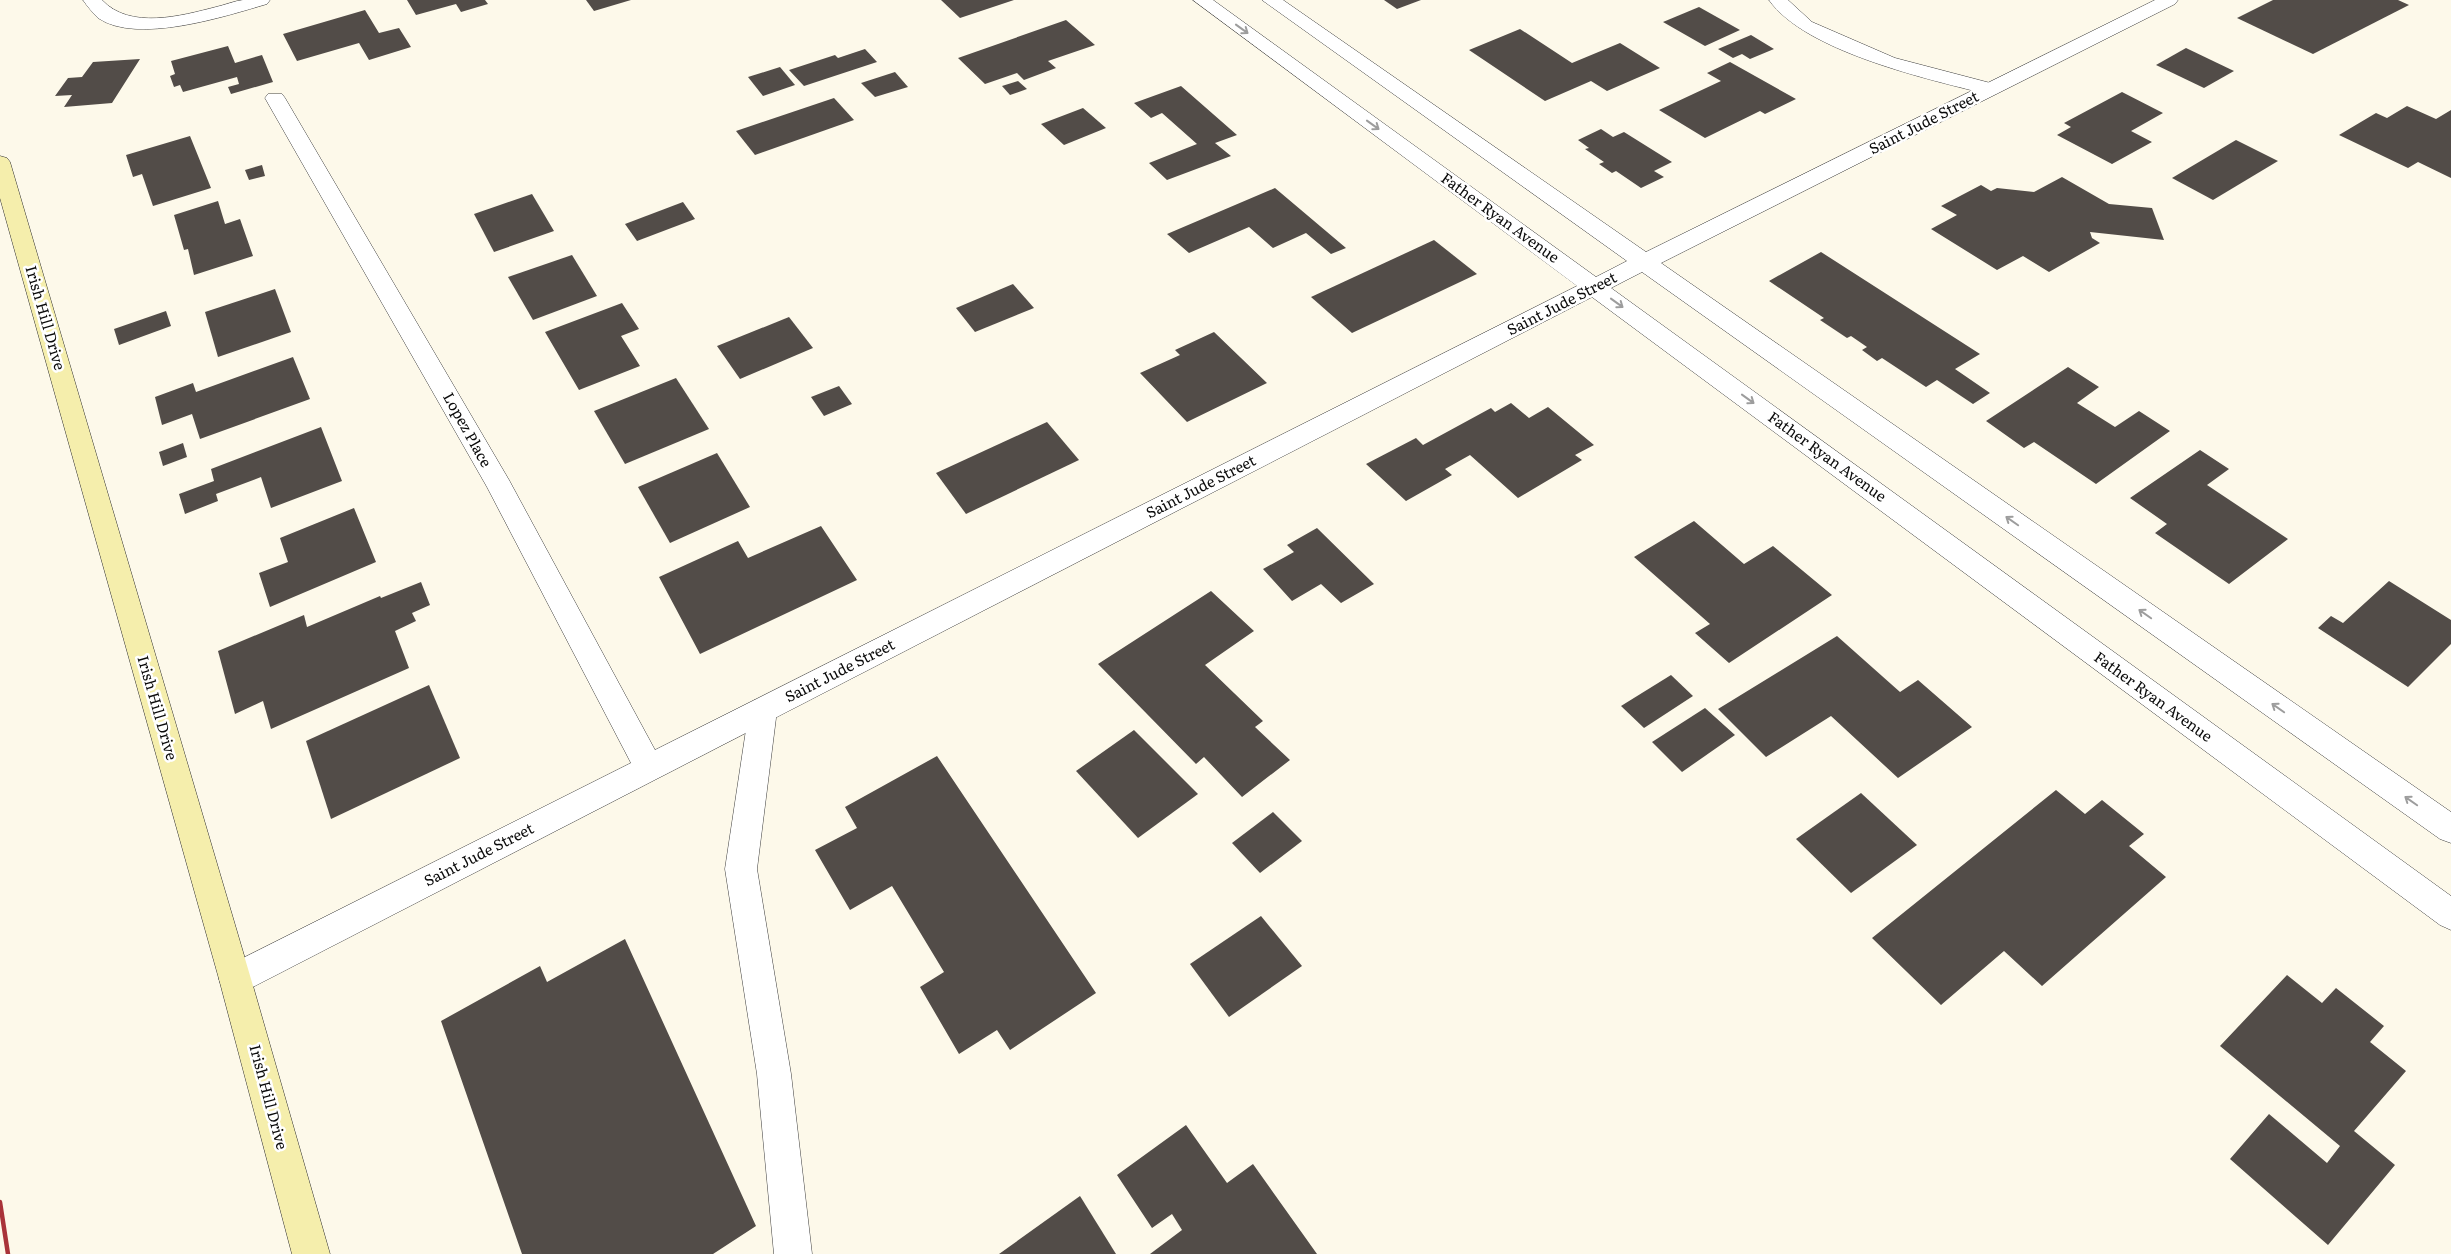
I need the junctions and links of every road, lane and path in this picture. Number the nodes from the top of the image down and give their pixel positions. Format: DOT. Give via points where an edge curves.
graph roads {
  1 [pos="92,0"];
  2 [pos="261,0"];
  3 [pos="1202,0"];
  4 [pos="1271,0"];
  5 [pos="1778,0"];
  6 [pos="2169,0"];
  7 [pos="1991,89"];
  8 [pos="275,98"];
  9 [pos="0,162"];
  10 [pos="1645,262"];
  11 [pos="1595,286"];
  12 [pos="763,710"];
  13 [pos="649,768"];
  14 [pos="2451,829"];
  15 [pos="2451,916"];
  16 [pos="235,979"];
  17 [pos="311,1254"];
  18 [pos="793,1254"];
  1 -- 2 [label="street" via="111,17 136,23 202,17"];
  3 -- 11 [label="street, Father Ryan Avenue, one-way"];
  4 -- 10 [label="street"];
  5 -- 7 [label="street" via="1806,26 1888,62"];
  6 -- 7 [label="street, Saint Jude Street"];
  7 -- 10 [label="street, Saint Jude Street"];
  8 -- 13 [label="street, Lopez Place" via="531,543"];
  9 -- 16 [label="main road, Irish Hill Drive"];
  10 -- 11 [label="street, Saint Jude Street"];
  14 -- 10 [label="street, one-way"];
  11 -- 12 [label="street, Saint Jude Street"];
  11 -- 15 [label="street, Father Ryan Avenue, one-way"];
  12 -- 13 [label="street, Saint Jude Street"];
  12 -- 18 [label="street" via="740,869 774,1074"];
  13 -- 16 [label="street, Saint Jude Street"];
  16 -- 17 [label="main road, Irish Hill Drive"];
}
